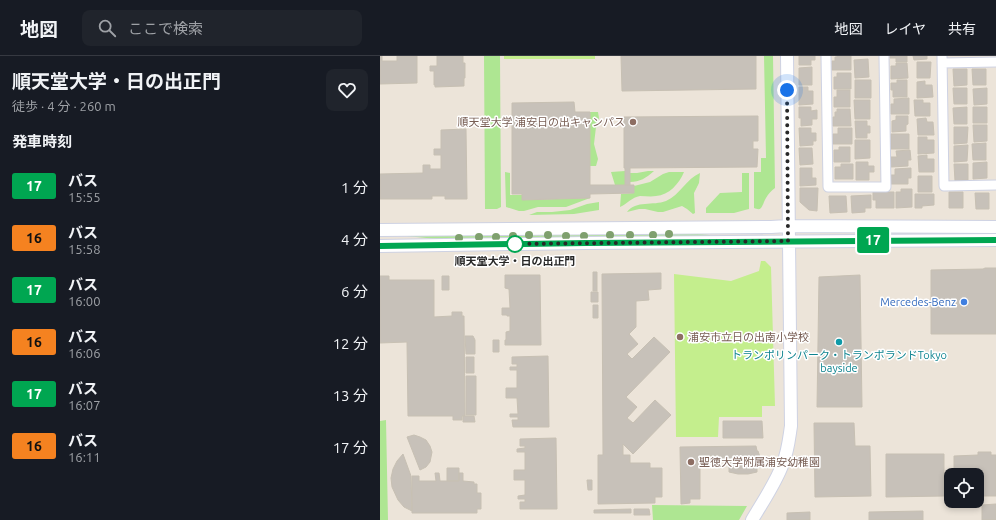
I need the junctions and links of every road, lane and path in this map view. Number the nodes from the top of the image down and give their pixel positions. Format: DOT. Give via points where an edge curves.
graph roads {
  1 [pos="786,56"];
  2 [pos="826,56"];
  3 [pos="884,56"];
  4 [pos="942,60"];
  5 [pos="996,62"];
  6 [pos="996,185"];
  7 [pos="788,226"];
  8 [pos="996,227"];
  9 [pos="380,230"];
  10 [pos="996,240"];
  11 [pos="788,241"];
  12 [pos="380,246"];
  13 [pos="752,520"];
  1 -- 7 [label="street"];
  2 -- 3 [label="street" via="828,187 886,187"];
  4 -- 5 [label="street"];
  4 -- 6 [label="street" via="944,186"];
  7 -- 8 [label="street"];
  7 -- 9 [label="street"];
  7 -- 11 [label="street"];
  10 -- 11 [label="street"];
  11 -- 12 [label="street"];
  11 -- 13 [label="street" via="791,426 783,464"];
}
